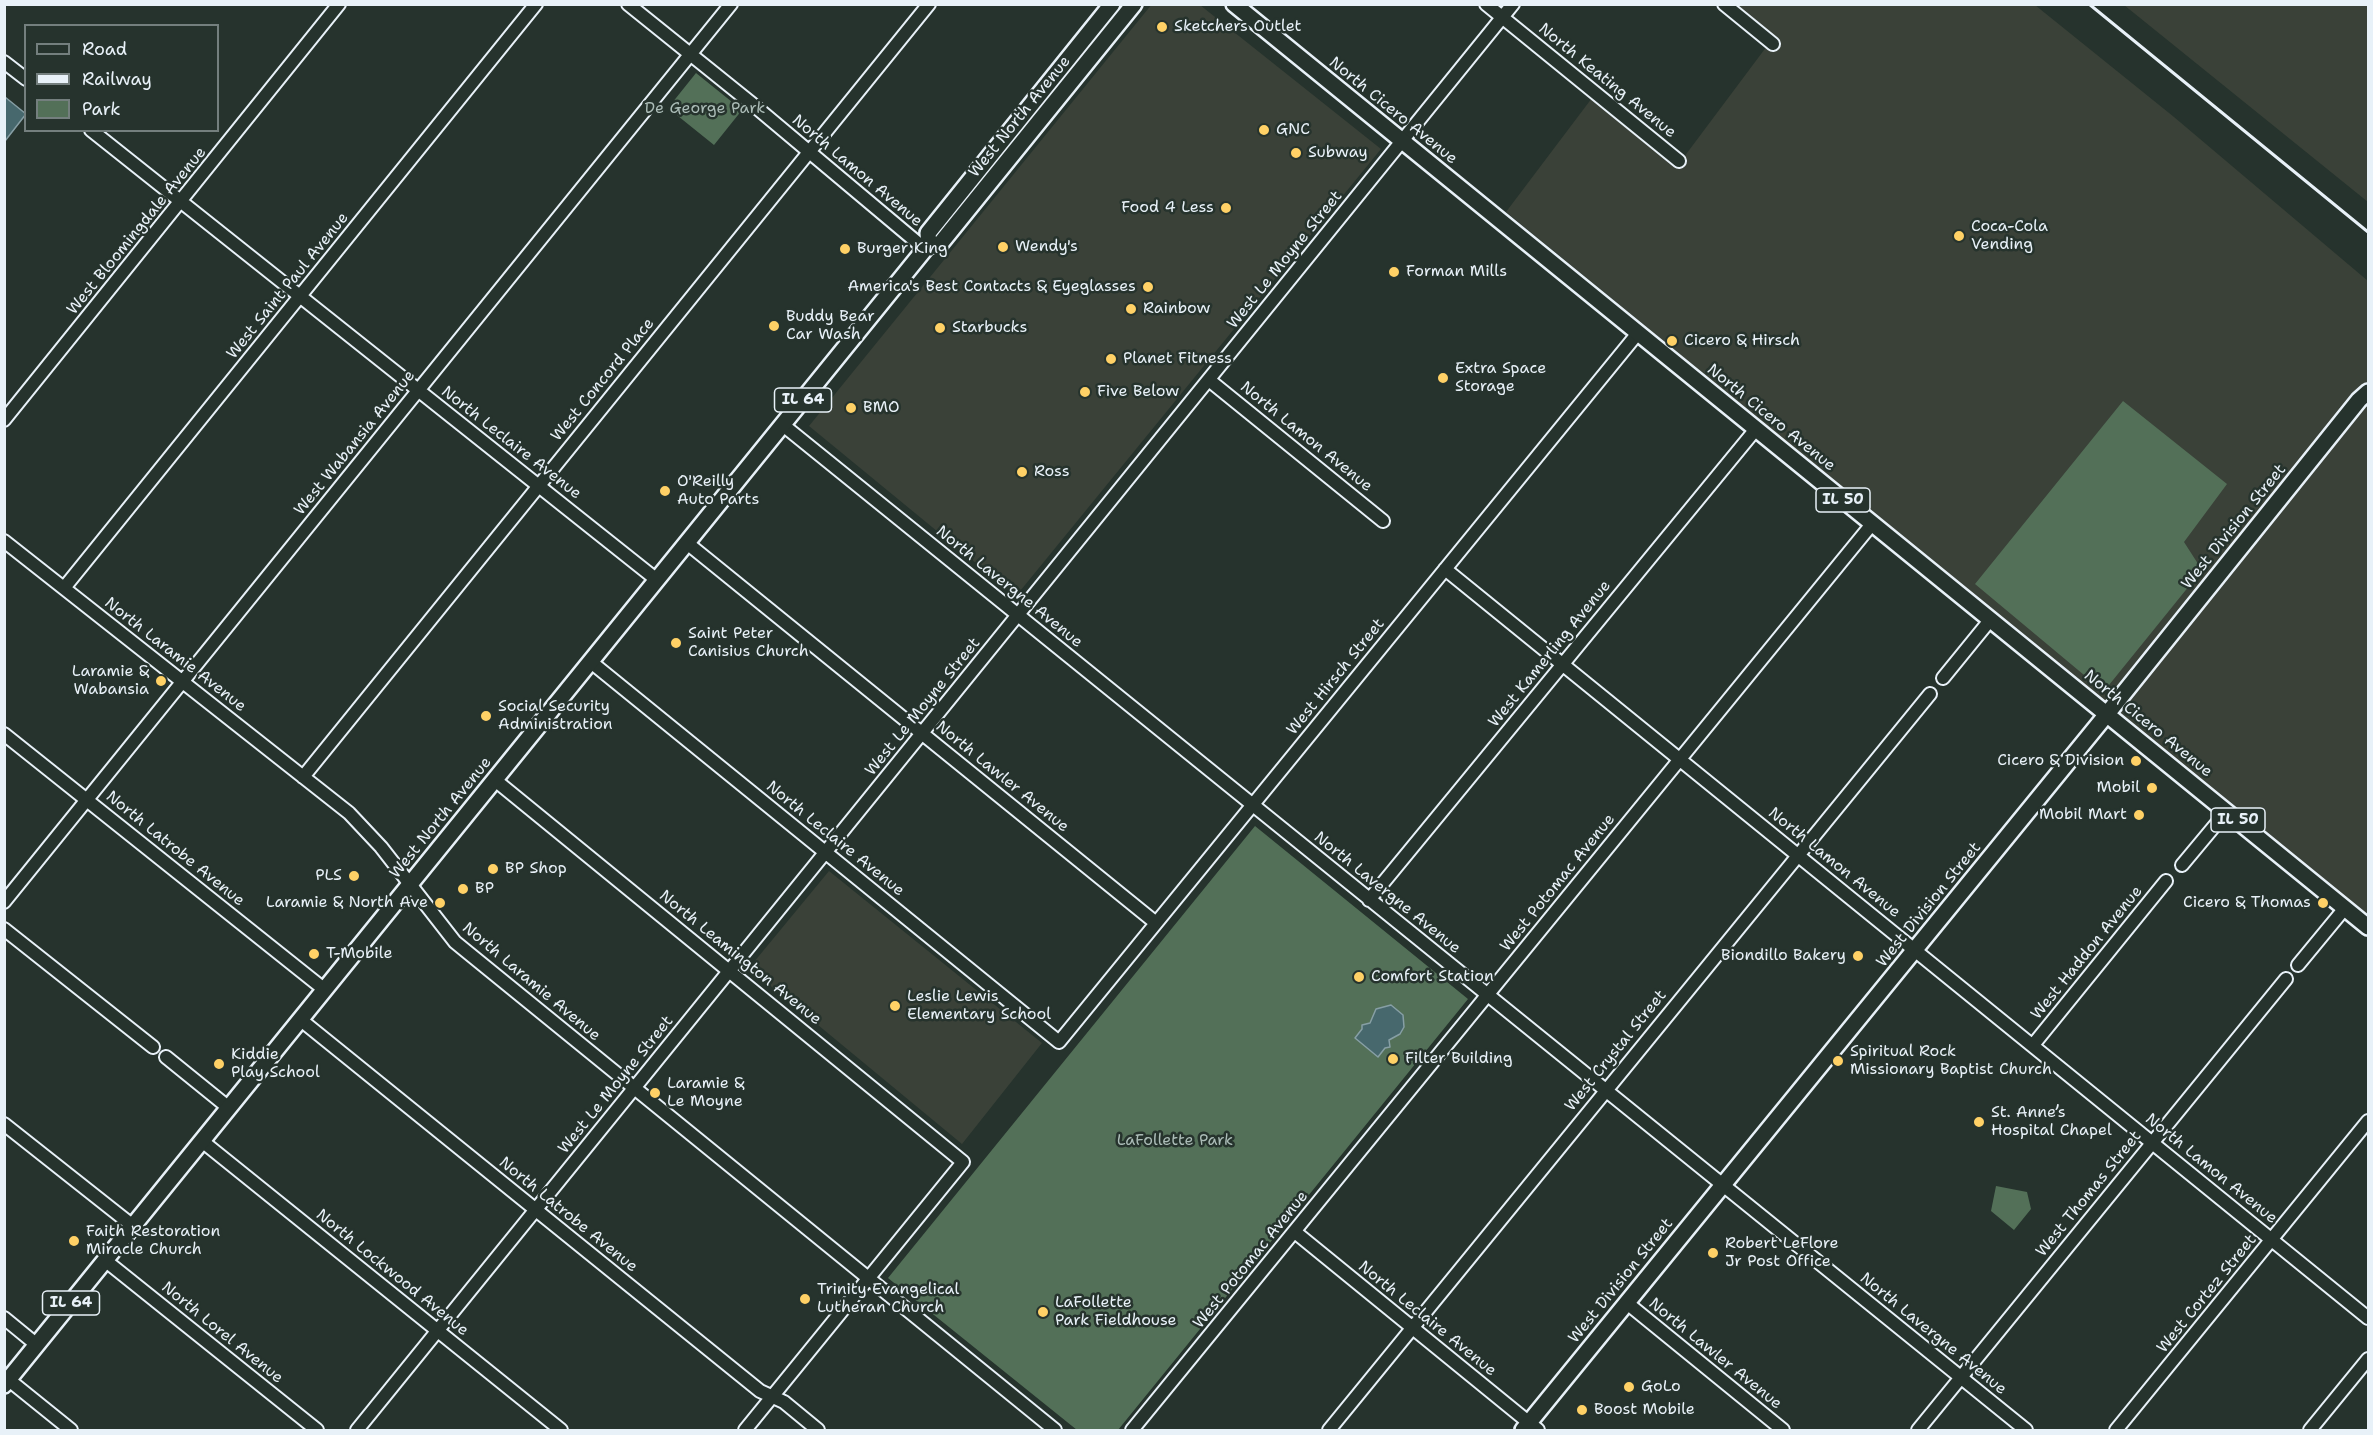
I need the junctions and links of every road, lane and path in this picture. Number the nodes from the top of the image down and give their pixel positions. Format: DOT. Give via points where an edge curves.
graph roads {
  1 [pos="339,4"];
  2 [pos="536,4"];
  3 [pos="628,4"];
  4 [pos="731,4"];
  5 [pos="929,4"];
  6 [pos="1112,4"];
  7 [pos="1134,4"];
  8 [pos="1234,4"];
  9 [pos="1486,4"];
  10 [pos="1513,4"];
  11 [pos="1725,4"];
  12 [pos="1502,18"];
  13 [pos="1773,44"];
  14 [pos="690,55"];
  15 [pos="4,62"];
  16 [pos="24,77"];
  17 [pos="94,132"];
  18 [pos="1402,142"];
  19 [pos="808,153"];
  20 [pos="1679,161"];
  21 [pos="181,202"];
  22 [pos="927,247"];
  23 [pos="300,297"];
  24 [pos="1638,333"];
  25 [pos="1209,380"];
  26 [pos="2368,380"];
  27 [pos="418,390"];
  28 [pos="2364,396"];
  29 [pos="4,420"];
  30 [pos="783,425"];
  31 [pos="1756,429"];
  32 [pos="539,486"];
  33 [pos="1383,521"];
  34 [pos="1872,524"];
  35 [pos="4,541"];
  36 [pos="687,543"];
  37 [pos="1445,569"];
  38 [pos="657,580"];
  39 [pos="64,588"];
  40 [pos="1018,616"];
  41 [pos="1990,619"];
  42 [pos="591,662"];
  43 [pos="1563,664"];
  44 [pos="1943,678"];
  45 [pos="183,681"];
  46 [pos="1930,694"];
  47 [pos="2107,714"];
  48 [pos="4,734"];
  49 [pos="922,734"];
  50 [pos="1680,759"];
  51 [pos="303,777"];
  52 [pos="495,780"];
  53 [pos="87,800"];
  54 [pos="1252,806"];
  55 [pos="2227,811"];
  56 [pos="826,853"];
  57 [pos="1797,854"];
  58 [pos="2182,865"];
  59 [pos="2166,881"];
  60 [pos="411,884"];
  61 [pos="1369,900"];
  62 [pos="4,902"];
  63 [pos="2345,908"];
  64 [pos="1156,924"];
  65 [pos="2368,927"];
  66 [pos="4,928"];
  67 [pos="1915,950"];
  68 [pos="2298,965"];
  69 [pos="730,971"];
  70 [pos="2286,979"];
  71 [pos="325,990"];
  72 [pos="1487,996"];
  73 [pos="301,1020"];
  74 [pos="1059,1042"];
  75 [pos="2033,1046"];
  76 [pos="153,1047"];
  77 [pos="166,1057"];
  78 [pos="634,1089"];
  79 [pos="1605,1091"];
  80 [pos="229,1108"];
  81 [pos="2368,1121"];
  82 [pos="4,1124"];
  83 [pos="202,1142"];
  84 [pos="2152,1143"];
  85 [pos="1722,1186"];
  86 [pos="536,1211"];
  87 [pos="133,1226"];
  88 [pos="1295,1232"];
  89 [pos="2272,1240"];
  90 [pos="106,1261"];
  91 [pos="868,1279"];
  92 [pos="1627,1303"];
  93 [pos="4,1318"];
  94 [pos="2368,1318"];
  95 [pos="1413,1328"];
  96 [pos="438,1331"];
  97 [pos="37,1345"];
  98 [pos="2368,1359"];
  99 [pos="1961,1378"];
  100 [pos="7,1383"];
  101 [pos="772,1397"];
  102 [pos="1530,1428"];
  103 [pos="71,1431"];
  104 [pos="317,1431"];
  105 [pos="357,1431"];
  106 [pos="561,1431"];
  107 [pos="745,1431"];
  108 [pos="818,1431"];
  109 [pos="1055,1431"];
  110 [pos="1132,1431"];
  111 [pos="1329,1431"];
  112 [pos="1783,1431"];
  113 [pos="1918,1431"];
  114 [pos="2026,1431"];
  115 [pos="2116,1431"];
  116 [pos="2310,1431"];
  1 -- 21 [label="street, West Bloomingdale Avenue"];
  2 -- 23 [label="street, West Saint Paul Avenue"];
  3 -- 14 [label="street, North Lamon Avenue"];
  4 -- 14 [label="street, West Wabansia Avenue"];
  5 -- 19 [label="street, West Concord Place"];
  6 -- 22 [label="main road, West North Avenue / IL 64" via="928,233"];
  7 -- 22 [label="main road, West North Avenue / IL 64" via="940,244"];
  8 -- 18 [label="main road, North Cicero Avenue / IL 50"];
  9 -- 12 [label="street, North Keating Avenue"];
  10 -- 12 [label="street, West Le Moyne Street"];
  11 -- 13 [label="street"];
  12 -- 18 [label="street, West Le Moyne Street"];
  12 -- 20 [label="street, North Keating Avenue"];
  14 -- 19 [label="street, North Lamon Avenue"];
  14 -- 27 [label="street, West Wabansia Avenue"];
  15 -- 16 [label="street"];
  17 -- 21 [label="street, North Leclaire Avenue"];
  18 -- 24 [label="main road, North Cicero Avenue / IL 50"];
  18 -- 25 [label="street, West Le Moyne Street"];
  19 -- 22 [label="street, North Lamon Avenue"];
  19 -- 32 [label="street, West Concord Place"];
  21 -- 23 [label="street, North Leclaire Avenue"];
  21 -- 29 [label="street, West Bloomingdale Avenue"];
  22 -- 30 [label="main road, West North Avenue / IL 64"];
  23 -- 27 [label="street, North Leclaire Avenue"];
  23 -- 39 [label="street, West Saint Paul Avenue"];
  24 -- 31 [label="main road, North Cicero Avenue / IL 50"];
  24 -- 37 [label="street, West Hirsch Street"];
  25 -- 33 [label="street, North Lamon Avenue"];
  25 -- 40 [label="street, West Le Moyne Street"];
  26 -- 28 [label="main road, West Division Street"];
  27 -- 32 [label="street, North Leclaire Avenue"];
  27 -- 45 [label="street, West Wabansia Avenue"];
  28 -- 47 [label="main road, West Division Street"];
  30 -- 36 [label="main road, West North Avenue / IL 64"];
  30 -- 40 [label="street, North Lavergne Avenue"];
  31 -- 34 [label="main road, North Cicero Avenue / IL 50"];
  31 -- 43 [label="street, West Kamerling Avenue"];
  32 -- 38 [label="street, North Leclaire Avenue"];
  32 -- 51 [label="street, West Concord Place"];
  34 -- 41 [label="main road, North Cicero Avenue / IL 50"];
  34 -- 50 [label="street, West Potomac Avenue"];
  35 -- 39 [label="street, North Laramie Avenue"];
  36 -- 38 [label="main road, West North Avenue / IL 64"];
  36 -- 49 [label="street, North Lawler Avenue"];
  37 -- 43 [label="street, North Lamon Avenue"];
  37 -- 54 [label="street, West Hirsch Street"];
  38 -- 42 [label="main road, West North Avenue / IL 64"];
  39 -- 45 [label="street, North Laramie Avenue"];
  40 -- 49 [label="street, West Le Moyne Street"];
  40 -- 54 [label="street, North Lavergne Avenue"];
  41 -- 44 [label="street"];
  41 -- 47 [label="main road, North Cicero Avenue / IL 50"];
  42 -- 52 [label="main road, West North Avenue / IL 64"];
  42 -- 56 [label="street, North Leclaire Avenue"];
  43 -- 50 [label="street, North Lamon Avenue"];
  43 -- 61 [label="street, West Kamerling Avenue"];
  45 -- 51 [label="street, North Laramie Avenue"];
  45 -- 53 [label="street, West Wabansia Avenue"];
  46 -- 57 [label="street, West Crystal Street"];
  47 -- 55 [label="main road, North Cicero Avenue / IL 50"];
  47 -- 67 [label="main road, West Division Street"];
  48 -- 53 [label="street, North Latrobe Avenue"];
  49 -- 56 [label="street, West Le Moyne Street"];
  49 -- 64 [label="street, North Lawler Avenue"];
  50 -- 57 [label="street, North Lamon Avenue"];
  50 -- 72 [label="street, West Potomac Avenue"];
  51 -- 60 [label="street, North Laramie Avenue" via="349,813"];
  52 -- 60 [label="main road, West North Avenue / IL 64"];
  52 -- 69 [label="street, North Leamington Avenue"];
  53 -- 62 [label="street, West Wabansia Avenue"];
  53 -- 71 [label="street, North Latrobe Avenue"];
  54 -- 61 [label="street, North Lavergne Avenue"];
  54 -- 64 [label="street, West Hirsch Street"];
  55 -- 58 [label="street"];
  55 -- 63 [label="main road, North Cicero Avenue / IL 50"];
  56 -- 69 [label="street, West Le Moyne Street"];
  56 -- 74 [label="street, North Leclaire Avenue"];
  57 -- 67 [label="street, North Lamon Avenue"];
  57 -- 79 [label="street, West Crystal Street"];
  59 -- 75 [label="street, West Haddon Avenue"];
  60 -- 71 [label="main road, West North Avenue / IL 64"];
  60 -- 78 [label="street, North Laramie Avenue" via="455,942"];
  61 -- 72 [label="street, North Lavergne Avenue"];
  63 -- 65 [label="main road, North Cicero Avenue / IL 50"];
  63 -- 68 [label="street"];
  64 -- 74 [label="street, West Hirsch Street"];
  66 -- 76 [label="street"];
  67 -- 75 [label="street, North Lamon Avenue"];
  67 -- 85 [label="main road, West Division Street"];
  69 -- 78 [label="street, West Le Moyne Street"];
  69 -- 91 [label="street, North Leamington Avenue" via="963,1162"];
  70 -- 84 [label="street, West Thomas Street"];
  71 -- 73 [label="main road, West North Avenue / IL 64"];
  72 -- 79 [label="street, North Lavergne Avenue"];
  72 -- 88 [label="street, West Potomac Avenue"];
  73 -- 80 [label="main road, West North Avenue / IL 64"];
  73 -- 86 [label="street, North Latrobe Avenue"];
  75 -- 84 [label="street, North Lamon Avenue"];
  77 -- 80 [label="street"];
  78 -- 86 [label="street, West Le Moyne Street"];
  78 -- 91 [label="street, North Laramie Avenue"];
  79 -- 85 [label="street, North Lavergne Avenue"];
  79 -- 95 [label="street, West Crystal Street"];
  80 -- 83 [label="main road, West North Avenue / IL 64"];
  81 -- 89 [label="street, West Cortez Street"];
  82 -- 87 [label="street"];
  83 -- 87 [label="main road, West North Avenue / IL 64"];
  83 -- 96 [label="street, North Lockwood Avenue"];
  84 -- 89 [label="street, North Lamon Avenue"];
  84 -- 99 [label="street, West Thomas Street"];
  85 -- 92 [label="main road, West Division Street"];
  85 -- 99 [label="street, North Lavergne Avenue"];
  86 -- 96 [label="street, West Le Moyne Street"];
  86 -- 101 [label="street, North Latrobe Avenue"];
  87 -- 90 [label="main road, West North Avenue / IL 64"];
  88 -- 95 [label="street, North Leclaire Avenue"];
  88 -- 110 [label="street, West Potomac Avenue"];
  89 -- 94 [label="street, North Lamon Avenue"];
  89 -- 115 [label="street, West Cortez Street"];
  90 -- 97 [label="main road, West North Avenue / IL 64"];
  90 -- 104 [label="street, North Lorel Avenue"];
  91 -- 101 [label="street"];
  91 -- 109 [label="street, North Laramie Avenue"];
  92 -- 102 [label="main road, West Division Street"];
  92 -- 112 [label="street, North Lawler Avenue"];
  93 -- 97 [label="street"];
  95 -- 102 [label="street, North Leclaire Avenue"];
  95 -- 111 [label="street, West Crystal Street"];
  96 -- 105 [label="street, West Le Moyne Street"];
  96 -- 106 [label="street, North Lockwood Avenue"];
  97 -- 100 [label="main road, West North Avenue / IL 64"];
  98 -- 116 [label="street"];
  99 -- 113 [label="street, West Thomas Street"];
  99 -- 114 [label="street, North Lavergne Avenue"];
  100 -- 103 [label="street"];
  101 -- 107 [label="street"];
  101 -- 108 [label="street, North Latrobe Avenue" via="784,1402"];
}
